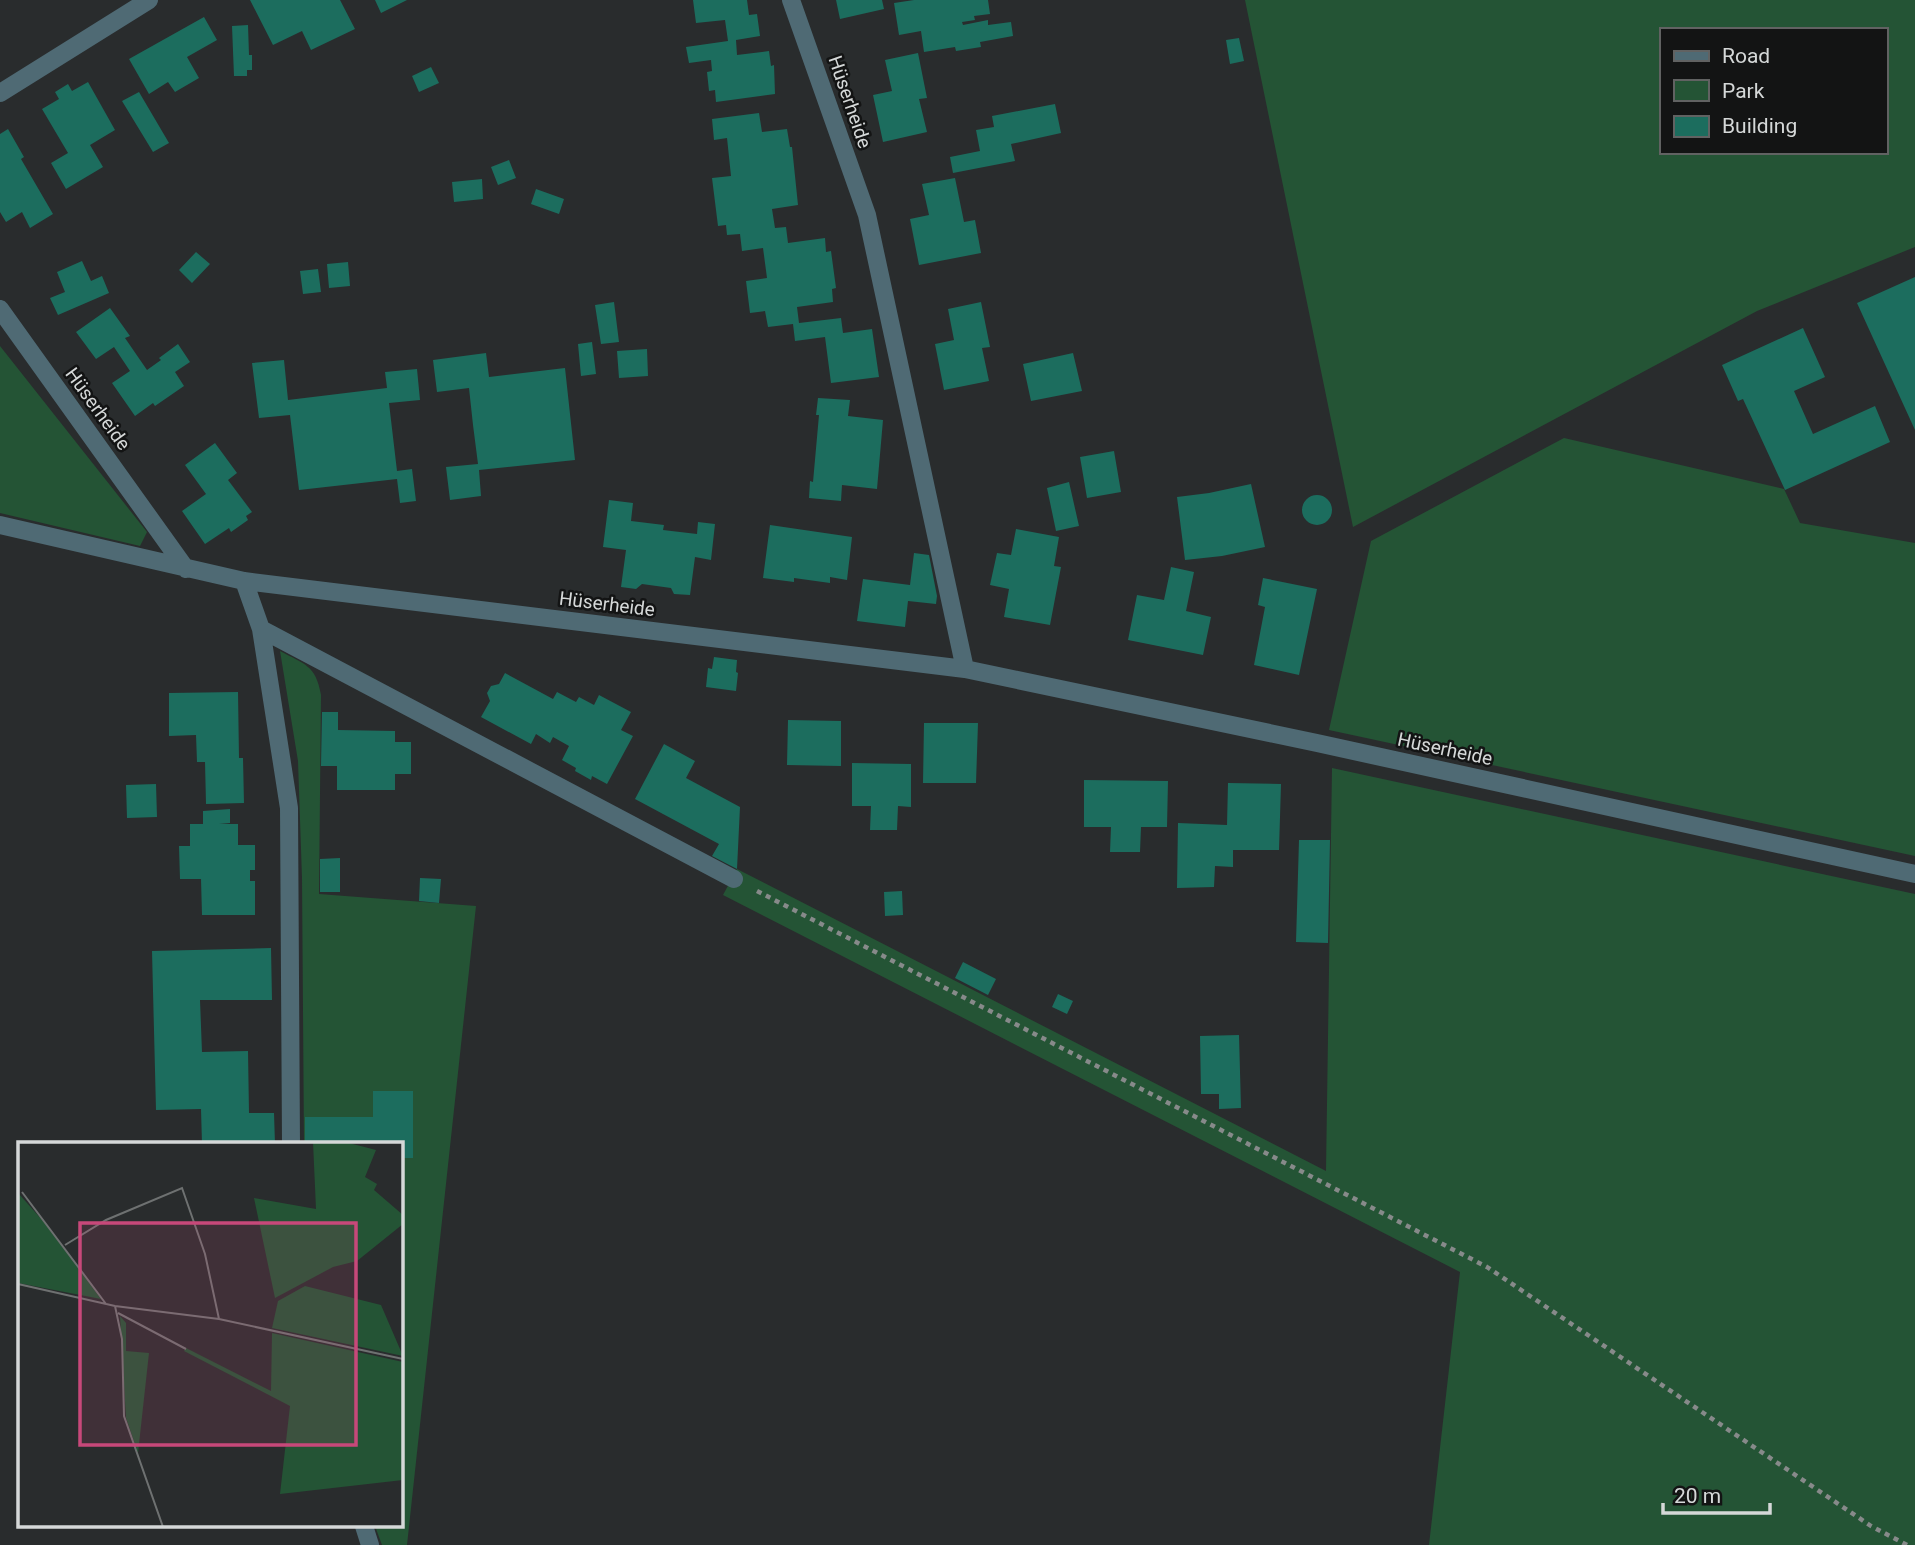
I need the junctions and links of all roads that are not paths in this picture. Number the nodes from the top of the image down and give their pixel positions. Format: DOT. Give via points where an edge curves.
graph roads {
  1 [pos="149,0"];
  2 [pos="792,0"];
  3 [pos="0,93"];
  4 [pos="0,309"];
  5 [pos="0,526"];
  6 [pos="186,569"];
  7 [pos="244,581"];
  8 [pos="261,629"];
  9 [pos="965,669"];
  10 [pos="1915,874"];
  11 [pos="734,880"];
  12 [pos="291,1142"];
  13 [pos="365,1528"];
  14 [pos="370,1545"];
  1 -- 3 [label="street"];
  2 -- 9 [label="street, Hüserheide" via="867,215"];
  4 -- 6 [label="street, Hüserheide"];
  5 -- 6 [label="street, Hüserheide"];
  6 -- 7 [label="street, Hüserheide"];
  7 -- 8 [label="street"];
  7 -- 9 [label="street, Hüserheide"];
  8 -- 11 [label="street"];
  8 -- 12 [label="street" via="289,808"];
  9 -- 10 [label="street, Hüserheide"];
  13 -- 14 [label="street"];
}
